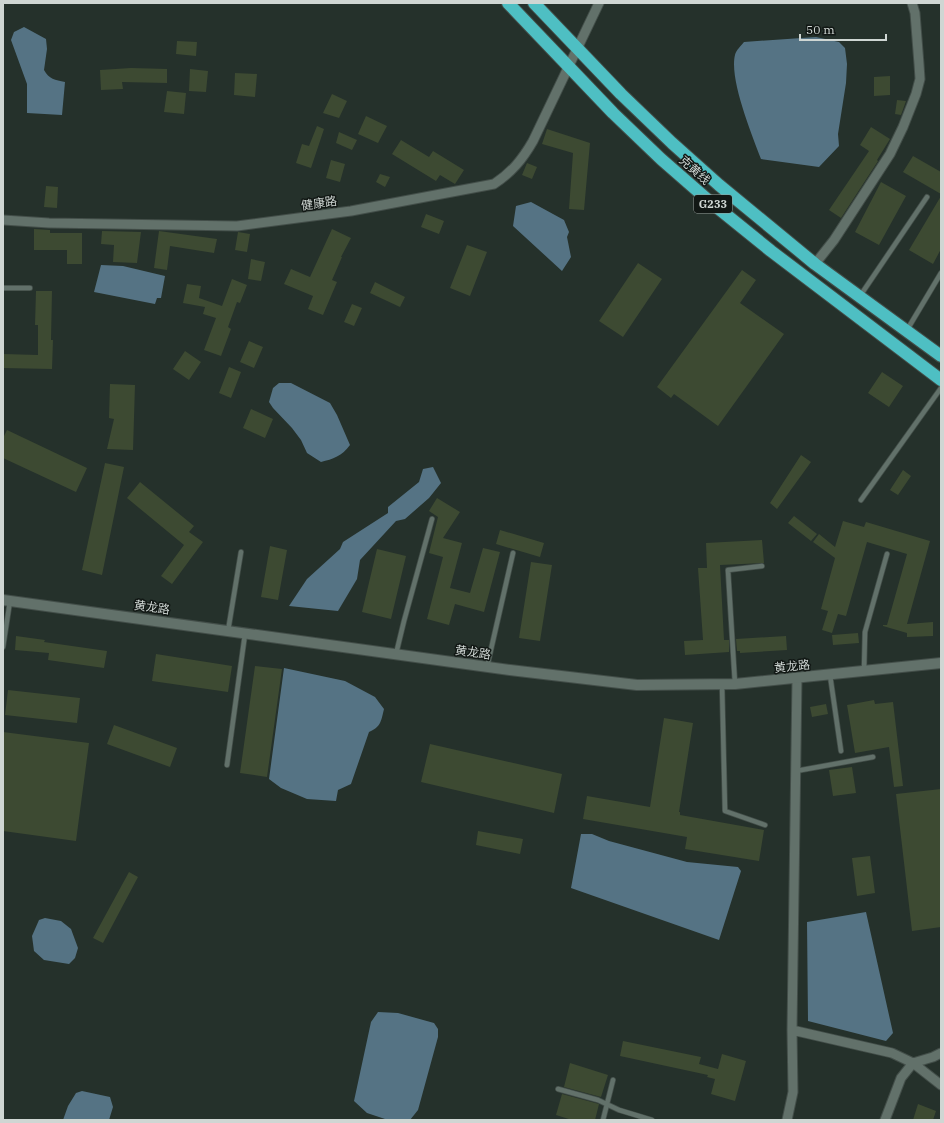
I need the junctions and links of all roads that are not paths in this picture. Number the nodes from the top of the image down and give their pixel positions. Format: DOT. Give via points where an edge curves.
graph roads {
  1 [pos="508,3"];
  2 [pos="534,3"];
  3 [pos="599,3"];
  4 [pos="912,3"];
  5 [pos="578,48"];
  6 [pos="569,67"];
  7 [pos="927,196"];
  8 [pos="3,220"];
  9 [pos="815,264"];
  10 [pos="941,273"];
  11 [pos="3,288"];
  12 [pos="30,288"];
  13 [pos="859,297"];
  14 [pos="906,331"];
  15 [pos="941,356"];
  16 [pos="941,380"];
  17 [pos="941,388"];
  18 [pos="861,500"];
  19 [pos="432,519"];
  20 [pos="241,552"];
  21 [pos="513,553"];
  22 [pos="887,554"];
  23 [pos="762,566"];
  24 [pos="6,600"];
  25 [pos="228,631"];
  26 [pos="246,634"];
  27 [pos="3,647"];
  28 [pos="396,654"];
  29 [pos="941,663"];
  30 [pos="486,667"];
  31 [pos="864,671"];
  32 [pos="830,675"];
  33 [pos="797,678"];
  34 [pos="722,684"];
  35 [pos="735,684"];
  36 [pos="841,751"];
  37 [pos="873,757"];
  38 [pos="227,765"];
  39 [pos="796,771"];
  40 [pos="764,825"];
  41 [pos="792,1030"];
  42 [pos="941,1053"];
  43 [pos="913,1062"];
  44 [pos="613,1080"];
  45 [pos="941,1085"];
  46 [pos="558,1089"];
  47 [pos="607,1105"];
  48 [pos="603,1120"];
  49 [pos="652,1120"];
  50 [pos="787,1120"];
  51 [pos="885,1120"];
  1 -- 6 [label="highway, 克黄线 / G233"];
  2 -- 5 [label="highway, 克黄线 / G233"];
  3 -- 5 [label="street, 健康路"];
  4 -- 9 [label="street" via="920,79 916,94 890,154 834,240"];
  5 -- 6 [label="street, 健康路"];
  5 -- 9 [label="highway, 克黄线 / G233" via="672,143"];
  6 -- 8 [label="street, 健康路" via="522,159 506,176 494,184 351,211 238,226"];
  6 -- 16 [label="highway, 克黄线 / G233" via="661,159 708,200"];
  7 -- 13 [label="lane"];
  9 -- 13 [label="highway, 克黄线 / G233"];
  10 -- 14 [label="lane"];
  11 -- 12 [label="lane"];
  13 -- 14 [label="highway, 克黄线 / G233"];
  14 -- 15 [label="highway, 克黄线 / G233"];
  17 -- 18 [label="lane"];
  19 -- 28 [label="lane"];
  20 -- 25 [label="lane"];
  21 -- 30 [label="lane"];
  22 -- 31 [label="lane" via="865,632"];
  23 -- 35 [label="lane" via="728,570"];
  24 -- 25 [label="main road, 黄龙路"];
  24 -- 27 [label="lane"];
  25 -- 26 [label="main road, 黄龙路"];
  26 -- 28 [label="main road, 黄龙路"];
  26 -- 38 [label="lane"];
  28 -- 30 [label="main road, 黄龙路"];
  29 -- 31 [label="main road, 黄龙路"];
  30 -- 34 [label="main road, 黄龙路" via="637,685"];
  31 -- 32 [label="main road, 黄龙路"];
  32 -- 33 [label="main road, 黄龙路"];
  32 -- 36 [label="lane"];
  33 -- 35 [label="main road, 黄龙路"];
  33 -- 39 [label="street"];
  34 -- 35 [label="main road, 黄龙路"];
  34 -- 40 [label="lane" via="725,811"];
  37 -- 39 [label="lane"];
  39 -- 41 [label="street"];
  41 -- 43 [label="street" via="892,1053"];
  41 -- 50 [label="street" via="793,1092"];
  42 -- 43 [label="street"];
  43 -- 45 [label="street"];
  43 -- 51 [label="street" via="901,1078"];
  44 -- 47 [label="lane"];
  46 -- 47 [label="lane"];
  47 -- 48 [label="lane"];
  47 -- 49 [label="lane"];
}
